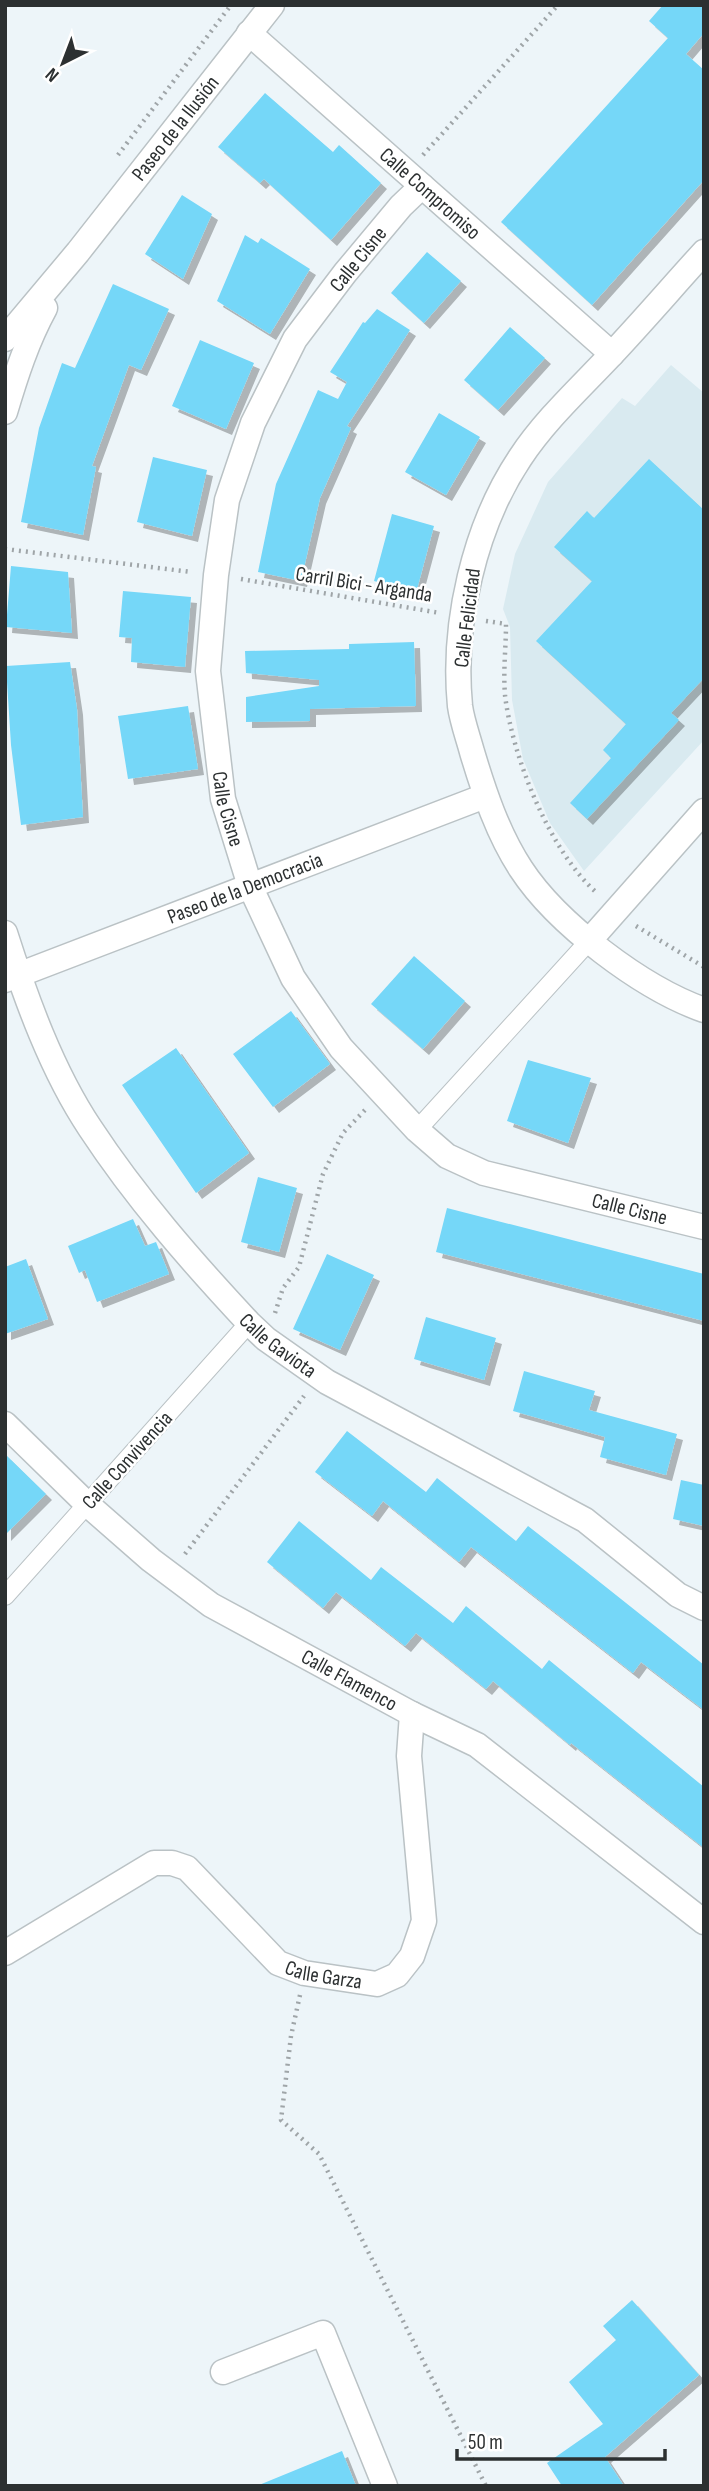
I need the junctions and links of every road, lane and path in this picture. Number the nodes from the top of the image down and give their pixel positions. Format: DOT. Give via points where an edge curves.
graph roads {
  1 [pos="272,5"];
  2 [pos="558,5"];
  3 [pos="249,33"];
  4 [pos="415,179"];
  5 [pos="78,252"];
  6 [pos="704,252"];
  7 [pos="5,339"];
  8 [pos="612,354"];
  9 [pos="5,412"];
  10 [pos="5,549"];
  11 [pos="216,575"];
  12 [pos="463,616"];
  13 [pos="485,796"];
  14 [pos="704,811"];
  15 [pos="250,886"];
  16 [pos="616,909"];
  17 [pos="5,933"];
  18 [pos="589,941"];
  19 [pos="704,967"];
  20 [pos="12,978"];
  21 [pos="704,1010"];
  22 [pos="383,1092"];
  23 [pos="417,1130"];
  24 [pos="704,1227"];
  25 [pos="257,1331"];
  26 [pos="318,1377"];
  27 [pos="5,1424"];
  28 [pos="87,1504"];
  29 [pos="169,1574"];
  30 [pos="5,1596"];
  31 [pos="704,1608"];
  32 [pos="412,1714"];
  33 [pos="704,1922"];
  34 [pos="5,1954"];
  35 [pos="304,1973"];
  36 [pos="223,2372"];
  37 [pos="385,2486"];
  38 [pos="486,2486"];
  1 -- 3 [label="street, Paseo de la Ilusión"];
  2 -- 4 [label="path"];
  3 -- 4 [label="street, Calle Compromiso"];
  3 -- 5 [label="street, Paseo de la Ilusión"];
  4 -- 8 [label="street, Calle Compromiso"];
  4 -- 11 [label="street, Calle Cisne" via="401,206 295,339 253,423 228,500"];
  5 -- 7 [label="street, Paseo de la Ilusión"];
  5 -- 9 [label="street, Paseo de la Ilusión" via="33,331"];
  6 -- 8 [label="street, Calle Felicidad"];
  8 -- 12 [label="street, Calle Felicidad" via="519,458 488,520 471,570"];
  10 -- 11 [label="path, Carril Bici - Arganda"];
  11 -- 12 [label="path, Carril Bici - Arganda"];
  11 -- 15 [label="street, Calle Cisne" via="209,684 223,799"];
  12 -- 13 [label="street, Calle Felicidad" via="460,708"];
  12 -- 16 [label="path, Carril Bici - Arganda" via="506,624 505,692 525,775 543,817 577,872"];
  13 -- 15 [label="street, Paseo de la Democracia"];
  13 -- 18 [label="street, Calle Felicidad" via="522,869"];
  14 -- 16 [label="street"];
  15 -- 20 [label="street, Paseo de la Democracia"];
  15 -- 22 [label="street, Calle Cisne" via="293,978 341,1048"];
  16 -- 18 [label="street"];
  16 -- 19 [label="path, Carril Bici - Arganda" via="644,933"];
  17 -- 20 [label="street, Calle Gaviota"];
  18 -- 21 [label="street, Calle Felicidad" via="638,977"];
  18 -- 23 [label="street"];
  20 -- 25 [label="street, Calle Gaviota" via="89,1127 145,1205"];
  22 -- 23 [label="street, Calle Cisne"];
  22 -- 25 [label="path" via="344,1133 323,1174 299,1267"];
  23 -- 24 [label="street, Calle Cisne" via="447,1157 484,1174"];
  25 -- 26 [label="street, Calle Gaviota"];
  25 -- 28 [label="street, Calle Convivencia"];
  26 -- 29 [label="path"];
  26 -- 31 [label="street, Calle Gaviota" via="585,1520 678,1595"];
  27 -- 28 [label="street, Calle Flamenco"];
  28 -- 29 [label="street, Calle Flamenco"];
  28 -- 30 [label="street, Calle Convivencia"];
  29 -- 32 [label="street, Calle Flamenco" via="255,1631"];
  32 -- 33 [label="street, Calle Flamenco" via="477,1745"];
  32 -- 35 [label="street, Calle Garza" via="408,1756 424,1921 412,1956 397,1975 377,1984"];
  34 -- 35 [label="street, Calle Garza" via="155,1863 172,1863 187,1868 278,1963"];
  35 -- 38 [label="path" via="281,2120 319,2154"];
  36 -- 37 [label="street" via="323,2333"];
}
